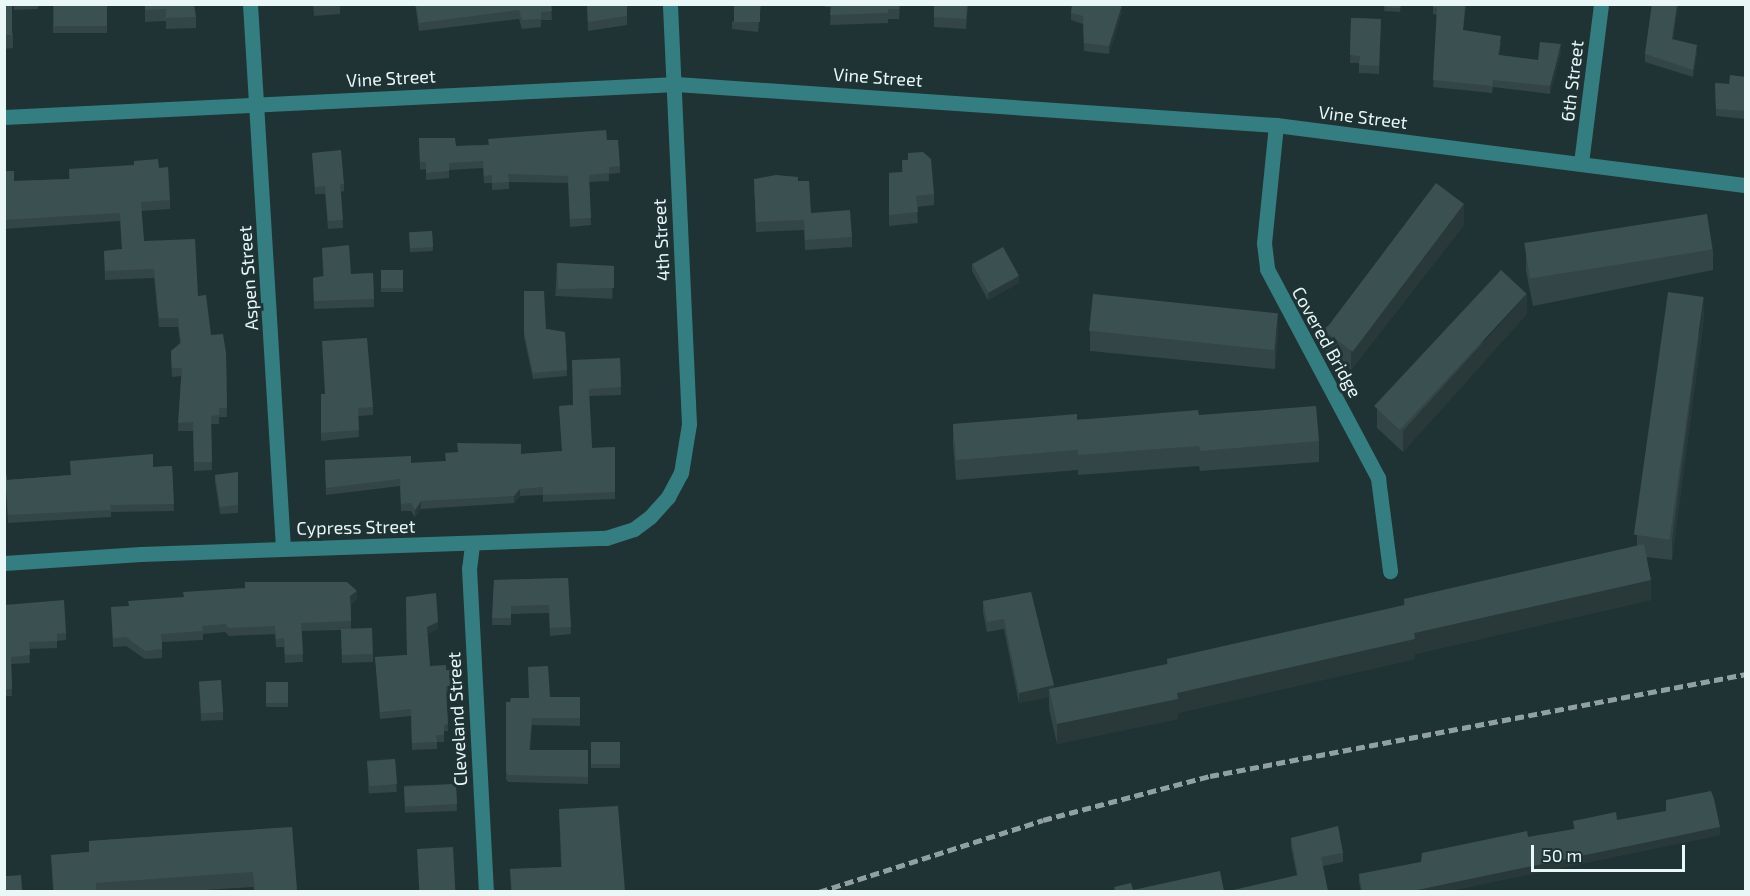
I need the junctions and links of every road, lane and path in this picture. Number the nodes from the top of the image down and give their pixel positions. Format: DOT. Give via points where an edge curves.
graph roads {
  1 [pos="250,4"];
  2 [pos="670,4"];
  3 [pos="1601,4"];
  4 [pos="676,84"];
  5 [pos="254,104"];
  6 [pos="4,117"];
  7 [pos="1276,125"];
  8 [pos="1581,163"];
  9 [pos="1746,185"];
  10 [pos="681,474"];
  11 [pos="472,544"];
  12 [pos="284,548"];
  13 [pos="4,562"];
  14 [pos="1390,571"];
  15 [pos="486,891"];
  1 -- 5 [label="street, Aspen Street"];
  2 -- 4 [label="street, 4th Street"];
  3 -- 8 [label="street, 6th Street"];
  4 -- 5 [label="street, Vine Street"];
  4 -- 7 [label="street, Vine Street"];
  4 -- 10 [label="street, 4th Street" via="678,217 690,391"];
  5 -- 6 [label="street, Vine Street"];
  5 -- 12 [label="street, Aspen Street"];
  7 -- 8 [label="street, Vine Street"];
  7 -- 14 [label="street, Covered Bridge" via="1264,243 1268,269 1378,478"];
  8 -- 9 [label="street, Vine Street"];
  10 -- 11 [label="street, Cypress Street" via="668,497 634,529 606,538"];
  11 -- 12 [label="street, Cypress Street"];
  11 -- 15 [label="street, Cleveland Street" via="469,568"];
  12 -- 13 [label="street, Cypress Street"];
}
